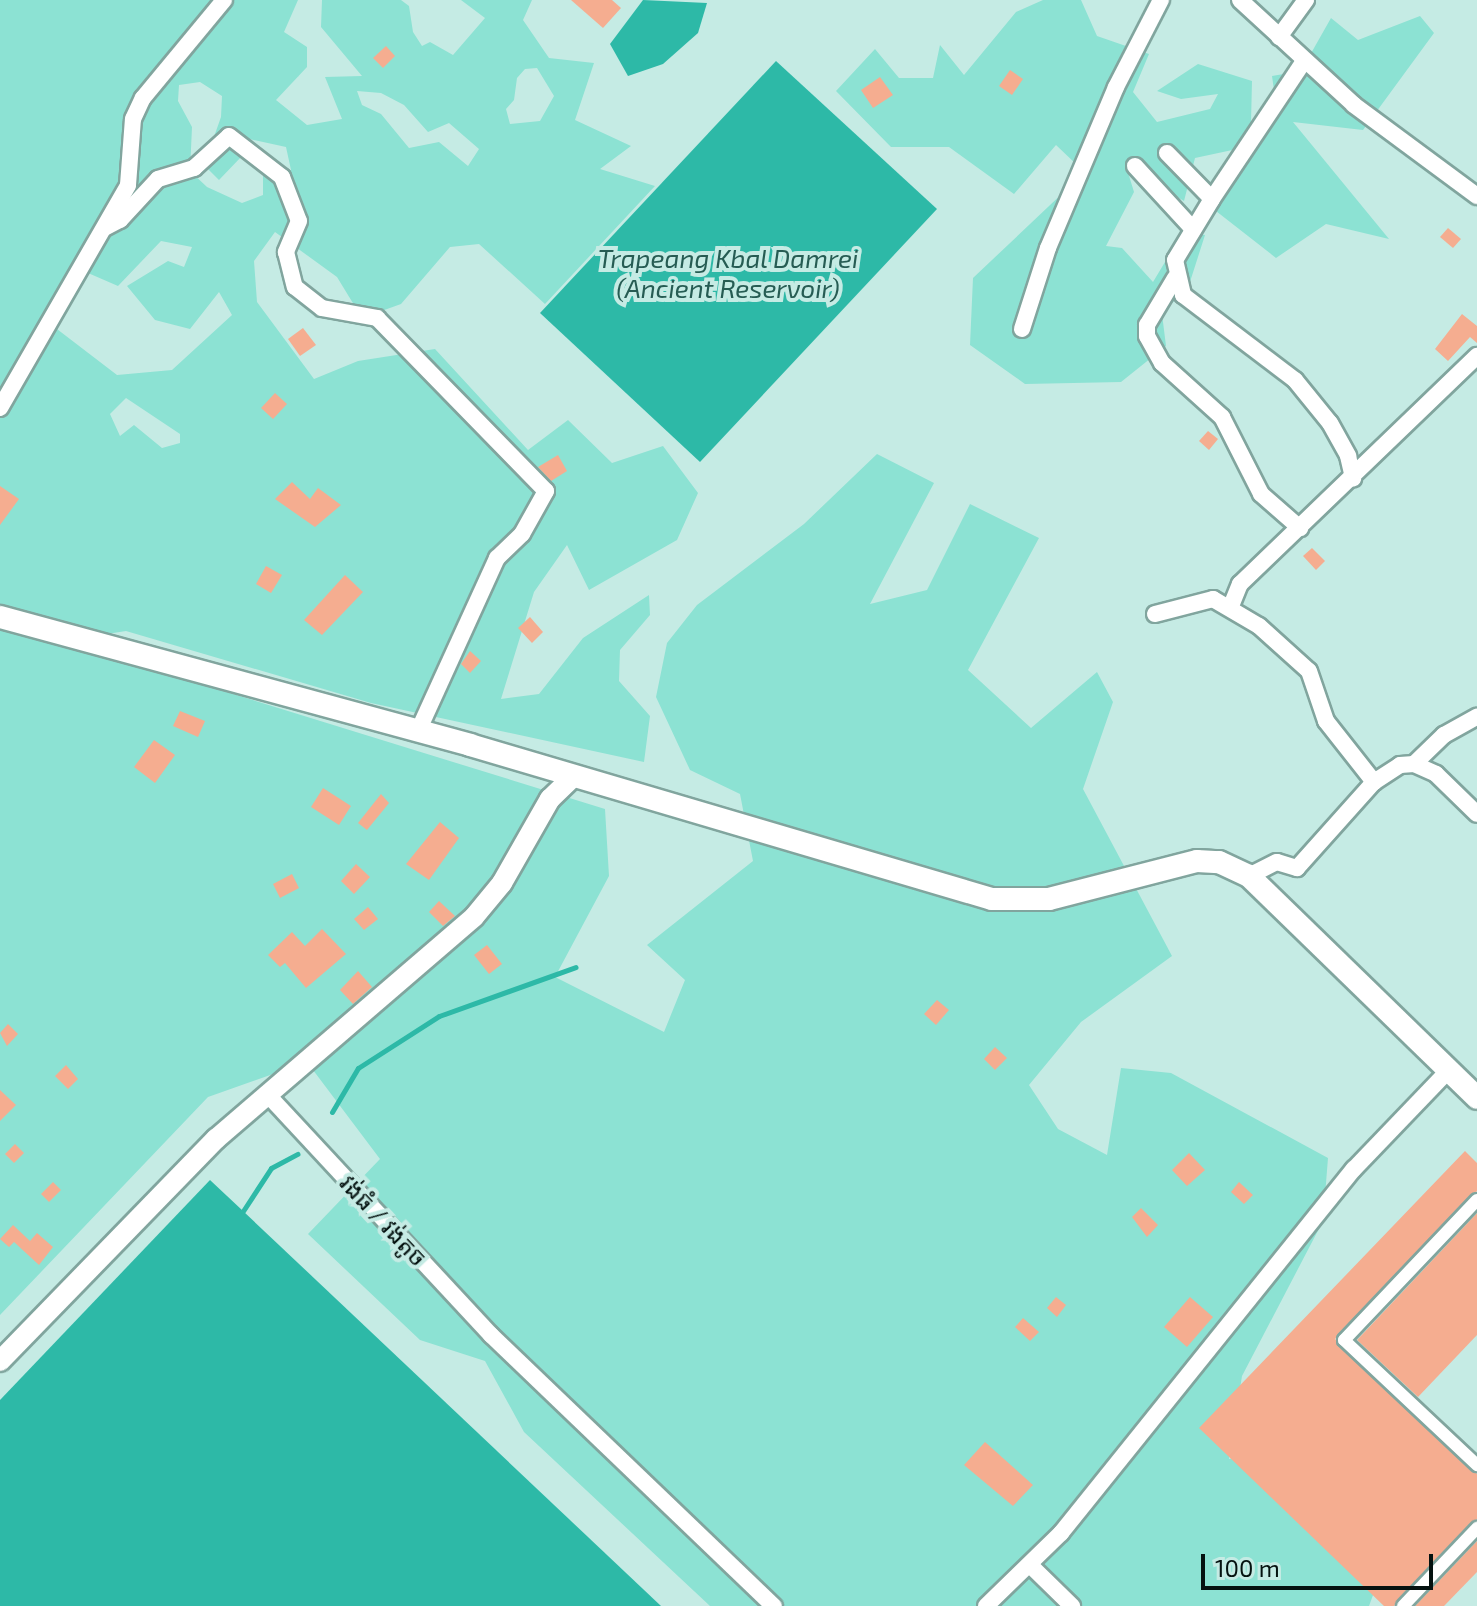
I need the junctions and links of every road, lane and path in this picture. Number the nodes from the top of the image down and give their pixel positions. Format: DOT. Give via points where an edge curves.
graph roads {
  1 [pos="224,0"];
  2 [pos="1161,0"];
  3 [pos="1240,0"];
  4 [pos="1306,0"];
  5 [pos="1279,37"];
  6 [pos="1304,61"];
  7 [pos="1167,153"];
  8 [pos="1135,166"];
  9 [pos="1477,196"];
  10 [pos="1212,199"];
  11 [pos="106,227"];
  12 [pos="1193,229"];
  13 [pos="1175,278"];
  14 [pos="1022,329"];
  15 [pos="1477,356"];
  16 [pos="0,408"];
  17 [pos="1353,478"];
  18 [pos="1300,528"];
  19 [pos="1231,606"];
  20 [pos="1155,614"];
  21 [pos="0,617"];
  22 [pos="1477,717"];
  23 [pos="418,731"];
  24 [pos="1414,764"];
  25 [pos="573,777"];
  26 [pos="1374,782"];
  27 [pos="1477,814"];
  28 [pos="1249,876"];
  29 [pos="1448,1071"];
  30 [pos="267,1094"];
  31 [pos="1477,1098"];
  32 [pos="1477,1200"];
  33 [pos="0,1361"];
  34 [pos="1477,1465"];
  35 [pos="1477,1528"];
  36 [pos="1030,1565"];
  37 [pos="774,1606"];
  38 [pos="986,1606"];
  39 [pos="1072,1606"];
  40 [pos="1403,1606"];
  1 -- 11 [label="street" via="143,98 133,119 128,185"];
  2 -- 14 [label="street" via="1116,87 1048,248"];
  3 -- 5 [label="street"];
  4 -- 5 [label="street"];
  5 -- 6 [label="street"];
  6 -- 9 [label="street"];
  6 -- 10 [label="street"];
  7 -- 10 [label="street"];
  8 -- 12 [label="street"];
  10 -- 12 [label="street"];
  11 -- 16 [label="street"];
  11 -- 23 [label="street" via="158,179 194,168 229,136 282,177 299,221 286,252 295,287 322,308 377,318 546,491 522,534 497,558"];
  12 -- 13 [label="street" via="1175,260"];
  13 -- 17 [label="street" via="1183,295 1295,380 1330,423"];
  13 -- 18 [label="street" via="1147,325 1147,336 1162,363 1222,417 1261,494"];
  15 -- 17 [label="street" via="1427,408 1388,437"];
  17 -- 18 [label="street"];
  18 -- 19 [label="street" via="1240,584"];
  19 -- 20 [label="street" via="1213,599"];
  19 -- 26 [label="street" via="1309,671 1326,721"];
  21 -- 23 [label="main road"];
  22 -- 24 [label="street" via="1444,735"];
  23 -- 25 [label="main road"];
  24 -- 26 [label="street" via="1400,765"];
  24 -- 27 [label="street" via="1436,774"];
  25 -- 28 [label="main road" via="992,899 1049,899 1197,861 1219,862"];
  25 -- 30 [label="street" via="550,799 502,883 474,917"];
  26 -- 28 [label="street" via="1297,868 1277,862"];
  28 -- 29 [label="main road"];
  29 -- 31 [label="main road"];
  29 -- 36 [label="street" via="1354,1169 1179,1391"];
  30 -- 33 [label="street" via="216,1139"];
  30 -- 37 [label="street, វង់ធំ / វង់តូច" via="491,1335"];
  32 -- 34 [label="street" via="1344,1340"];
  35 -- 40 [label="street"];
  36 -- 38 [label="street"];
  36 -- 39 [label="street"];
}
